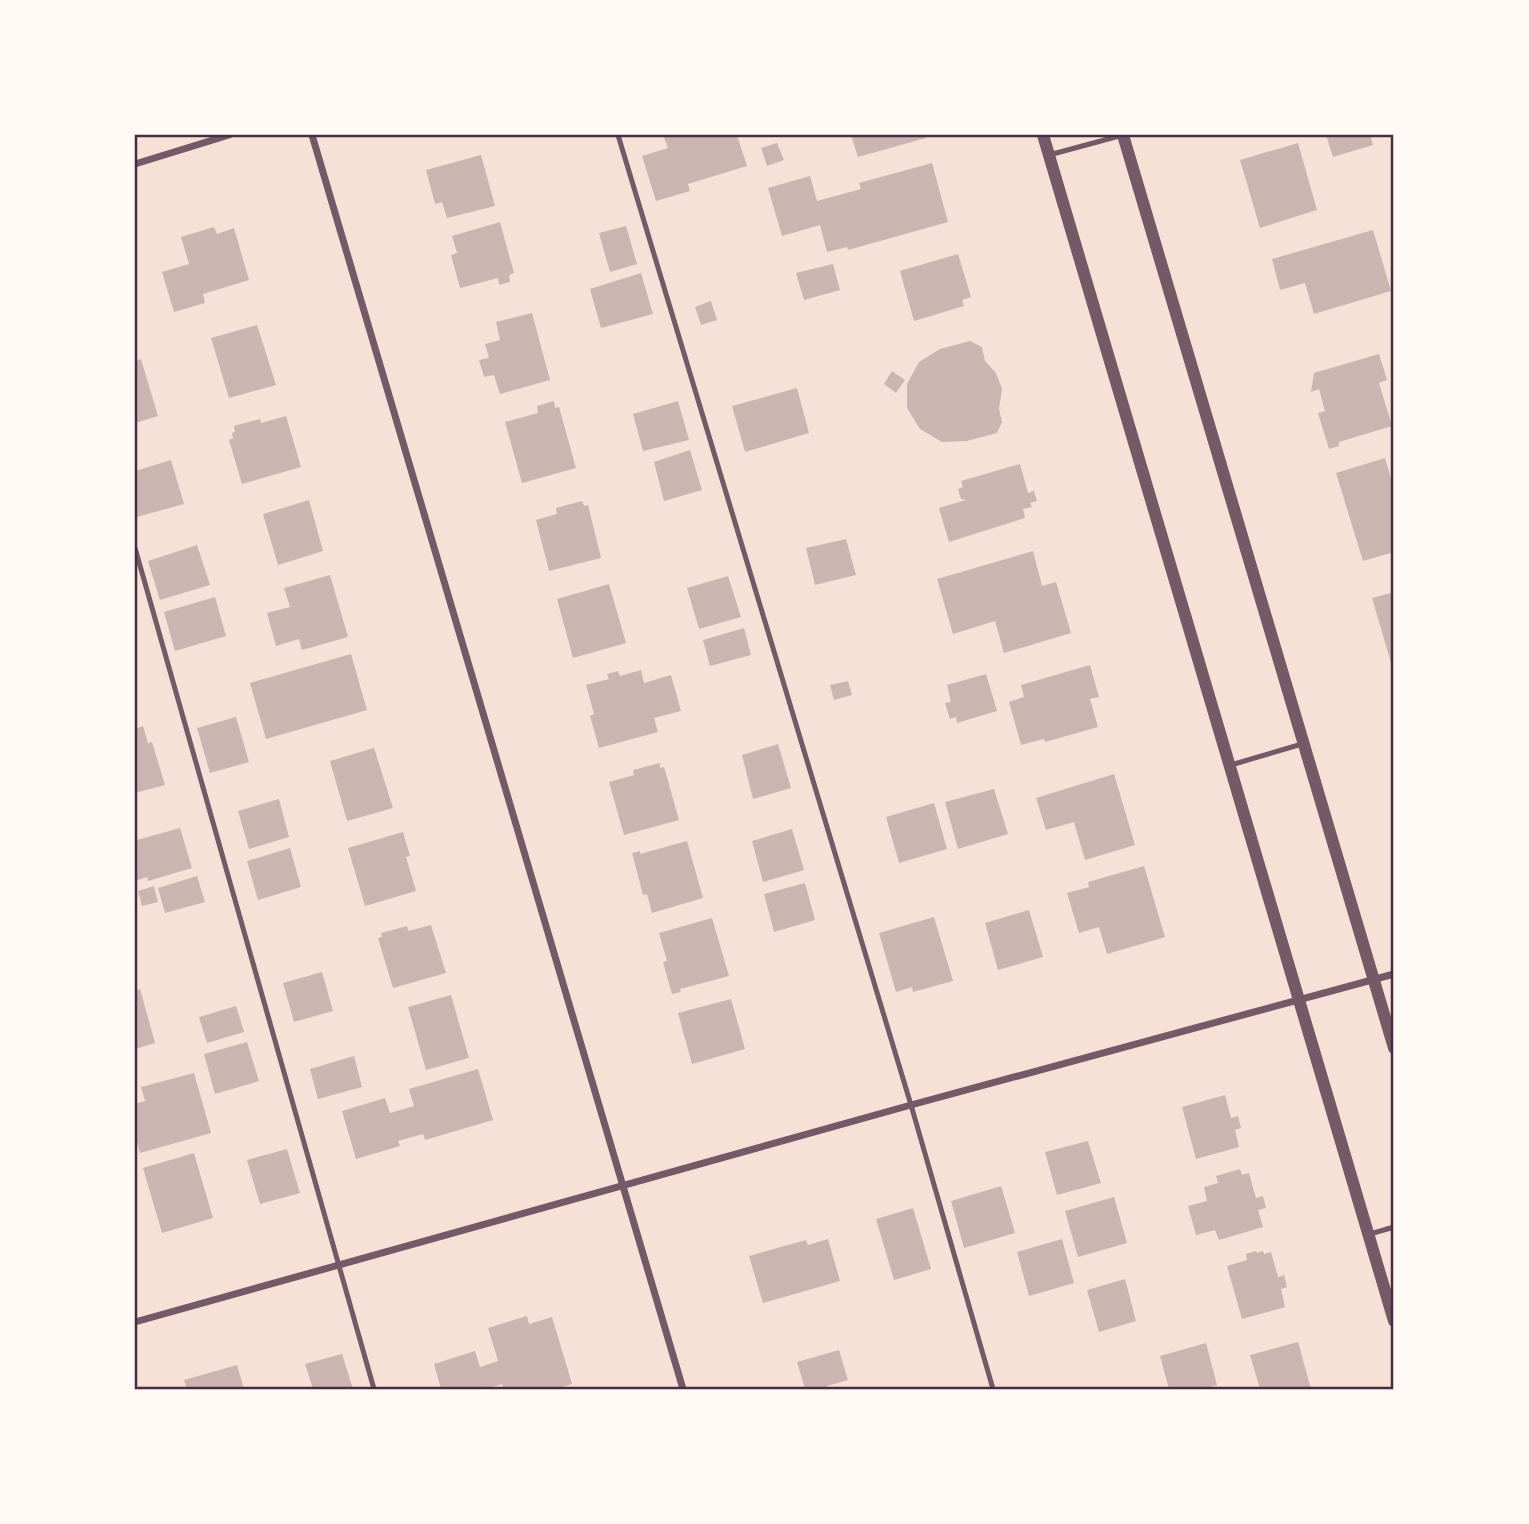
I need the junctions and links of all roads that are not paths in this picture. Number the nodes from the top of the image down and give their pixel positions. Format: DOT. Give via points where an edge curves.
graph roads {
  1 [pos="229,135"];
  2 [pos="312,135"];
  3 [pos="618,135"];
  4 [pos="1043,135"];
  5 [pos="1123,135"];
  6 [pos="1049,155"];
  7 [pos="135,164"];
  8 [pos="135,548"];
  9 [pos="1305,743"];
  10 [pos="1230,765"];
  11 [pos="1394,974"];
  12 [pos="1374,980"];
  13 [pos="1301,1001"];
  14 [pos="1394,1048"];
  15 [pos="911,1105"];
  16 [pos="623,1186"];
  17 [pos="1394,1227"];
  18 [pos="1369,1234"];
  19 [pos="338,1265"];
  20 [pos="1394,1321"];
  21 [pos="135,1322"];
  22 [pos="374,1389"];
  23 [pos="683,1389"];
  24 [pos="993,1389"];
  1 -- 7 [label="street"];
  2 -- 16 [label="street"];
  3 -- 15 [label="lane"];
  4 -- 6 [label="street"];
  5 -- 6 [label="lane"];
  5 -- 9 [label="street"];
  6 -- 10 [label="street"];
  8 -- 19 [label="lane"];
  9 -- 10 [label="lane"];
  9 -- 12 [label="street"];
  10 -- 13 [label="street"];
  11 -- 12 [label="street"];
  12 -- 13 [label="street"];
  12 -- 14 [label="street"];
  13 -- 15 [label="street"];
  13 -- 18 [label="street"];
  15 -- 16 [label="street"];
  15 -- 24 [label="lane"];
  16 -- 19 [label="street"];
  16 -- 23 [label="street"];
  17 -- 18 [label="lane"];
  18 -- 20 [label="street"];
  19 -- 21 [label="street"];
  19 -- 22 [label="lane"];
}
